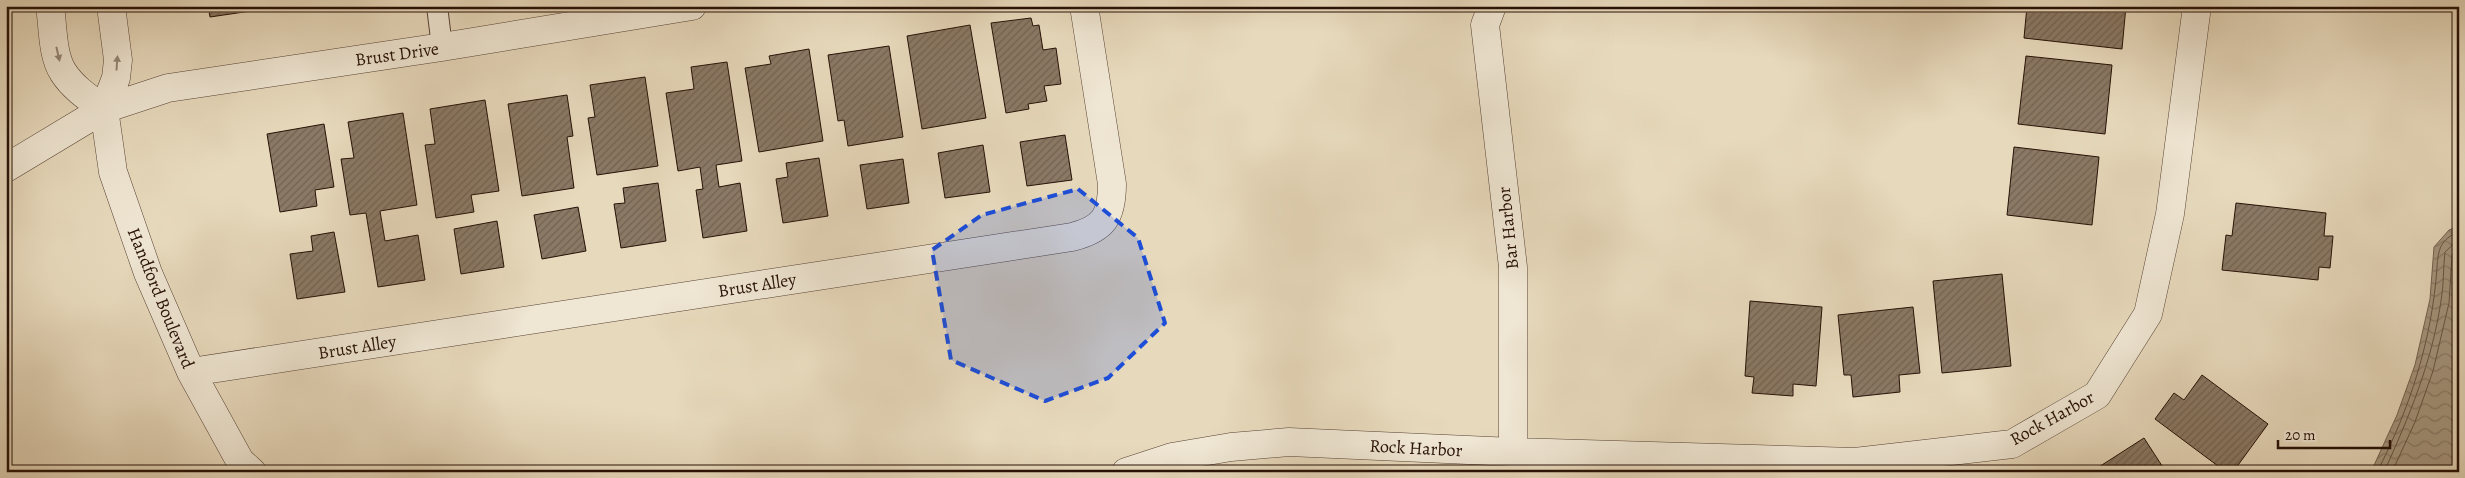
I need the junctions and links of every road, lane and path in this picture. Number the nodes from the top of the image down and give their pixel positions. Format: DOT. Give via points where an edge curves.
graph roads {
  1 [pos="50,6"];
  2 [pos="112,6"];
  3 [pos="437,6"];
  4 [pos="692,6"];
  5 [pos="1084,6"];
  6 [pos="1492,6"];
  7 [pos="2197,6"];
  8 [pos="442,48"];
  9 [pos="104,110"];
  10 [pos="6,168"];
  11 [pos="190,372"];
  12 [pos="1513,452"];
  13 [pos="252,472"];
  14 [pos="1126,472"];
  1 -- 9 [label="street, one-way" via="62,72"];
  9 -- 2 [label="street, Handford Boulevard, one-way" via="116,78 118,60"];
  3 -- 8 [label="lane"];
  4 -- 8 [label="street, Brust Drive"];
  5 -- 11 [label="street, Brust Alley" via="1112,184 1108,214 1091,232"];
  6 -- 12 [label="street, Bar Harbor" via="1485,25 1513,267"];
  7 -- 12 [label="street, Rock Harbor" via="2170,214 2148,314 2097,395 2012,444 1855,462"];
  8 -- 9 [label="street, Brust Drive" via="168,88"];
  9 -- 10 [label="street, Brust Drive"];
  9 -- 11 [label="street, Handford Boulevard" via="113,172 148,273"];
  11 -- 13 [label="street, Handford Boulevard" via="240,461"];
  12 -- 14 [label="street, Rock Harbor" via="1289,442 1172,457"];
}
